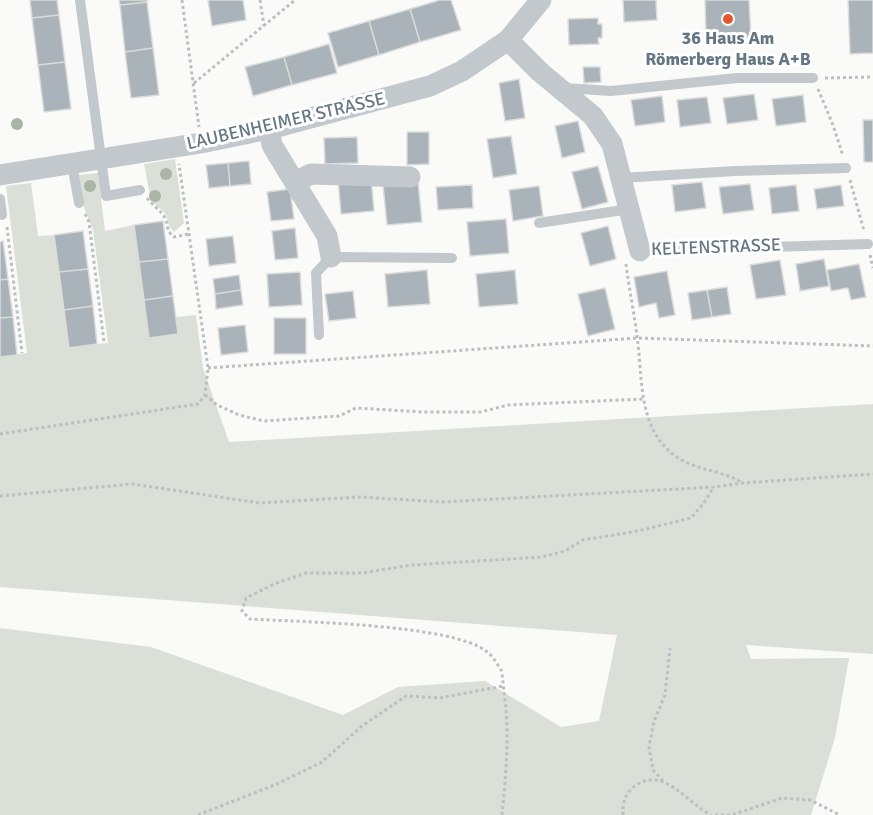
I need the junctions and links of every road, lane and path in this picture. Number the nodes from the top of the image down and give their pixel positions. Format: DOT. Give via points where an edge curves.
graph roads {
  1 [pos="80,0"];
  2 [pos="182,0"];
  3 [pos="260,0"];
  4 [pos="295,0"];
  5 [pos="542,0"];
  6 [pos="264,26"];
  7 [pos="508,40"];
  8 [pos="873,77"];
  9 [pos="813,78"];
  10 [pos="194,83"];
  11 [pos="559,87"];
  12 [pos="268,129"];
  13 [pos="200,135"];
  14 [pos="177,147"];
  15 [pos="100,159"];
  16 [pos="72,164"];
  17 [pos="846,168"];
  18 [pos="0,175"];
  19 [pos="410,177"];
  20 [pos="621,178"];
  21 [pos="295,182"];
  22 [pos="140,190"];
  23 [pos="0,199"];
  24 [pos="79,202"];
  25 [pos="629,209"];
  26 [pos="2,215"];
  27 [pos="539,223"];
  28 [pos="189,234"];
  29 [pos="868,244"];
  30 [pos="640,251"];
  31 [pos="331,257"];
  32 [pos="452,258"];
  33 [pos="873,268"];
  34 [pos="319,335"];
  35 [pos="638,338"];
  36 [pos="104,342"];
  37 [pos="873,346"];
  38 [pos="22,353"];
  39 [pos="207,368"];
  40 [pos="205,395"];
  41 [pos="643,399"];
  42 [pos="0,434"];
  43 [pos="873,474"];
  44 [pos="743,483"];
  45 [pos="714,487"];
  46 [pos="0,496"];
  47 [pos="670,648"];
  48 [pos="503,686"];
  49 [pos="663,781"];
  50 [pos="198,815"];
  51 [pos="502,815"];
  52 [pos="623,815"];
  53 [pos="710,815"];
  54 [pos="840,815"];
  1 -- 15 [label="lane"];
  2 -- 10 [label="path"];
  3 -- 6 [label="path"];
  4 -- 6 [label="path"];
  5 -- 7 [label="street, LAUBENHEIMER STRASSE"];
  6 -- 10 [label="path"];
  7 -- 11 [label="street, KELTENSTRASSE"];
  7 -- 12 [label="street, LAUBENHEIMER STRASSE" via="462,71 430,86"];
  8 -- 9 [label="path"];
  9 -- 11 [label="lane" via="737,78 611,92"];
  9 -- 17 [label="path"];
  10 -- 13 [label="path"];
  11 -- 20 [label="street, KELTENSTRASSE" via="593,116 612,144"];
  12 -- 14 [label="street, LAUBENHEIMER STRASSE"];
  12 -- 21 [label="street" via="272,145"];
  14 -- 15 [label="street, LAUBENHEIMER STRASSE"];
  14 -- 28 [label="path"];
  15 -- 16 [label="street, LAUBENHEIMER STRASSE"];
  15 -- 22 [label="lane" via="106,196"];
  16 -- 18 [label="street, LAUBENHEIMER STRASSE"];
  16 -- 24 [label="lane"];
  17 -- 20 [label="lane"];
  17 -- 29 [label="path"];
  19 -- 21 [label="street" via="311,174"];
  20 -- 25 [label="street, KELTENSTRASSE"];
  21 -- 31 [label="street" via="327,236"];
  22 -- 28 [label="path" via="164,214 168,231 174,237"];
  23 -- 26 [label="lane"];
  24 -- 36 [label="path" via="89,222"];
  25 -- 27 [label="lane"];
  25 -- 30 [label="street, KELTENSTRASSE"];
  26 -- 38 [label="path" via="8,230"];
  28 -- 39 [label="path"];
  29 -- 30 [label="lane, KELTENSTRASSE"];
  29 -- 33 [label="path"];
  30 -- 35 [label="path" via="626,264"];
  31 -- 32 [label="lane"];
  31 -- 34 [label="lane" via="316,273"];
  35 -- 37 [label="path"];
  35 -- 39 [label="path"];
  35 -- 41 [label="path"];
  39 -- 40 [label="path"];
  40 -- 41 [label="path" via="239,415 264,421 339,416 356,408 482,412 508,405"];
  40 -- 42 [label="path" via="198,404"];
  41 -- 44 [label="path" via="652,430 673,455 695,468 729,475"];
  43 -- 44 [label="path"];
  44 -- 45 [label="path"];
  45 -- 46 [label="path" via="442,502 360,498 260,504 132,484"];
  45 -- 48 [label="path" via="691,518 583,540 565,551 542,557 412,564 362,573 306,573 246,598 242,611 250,619 395,629 465,640 487,652 501,671"];
  47 -- 49 [label="path" via="665,695 649,747 653,770"];
  48 -- 50 [label="path" via="440,698 406,696 362,726 322,762"];
  48 -- 51 [label="path" via="507,752"];
  49 -- 52 [label="path" via="653,779 630,789"];
  49 -- 53 [label="path"];
  53 -- 54 [label="path" via="732,815 782,798 810,800"];
}
